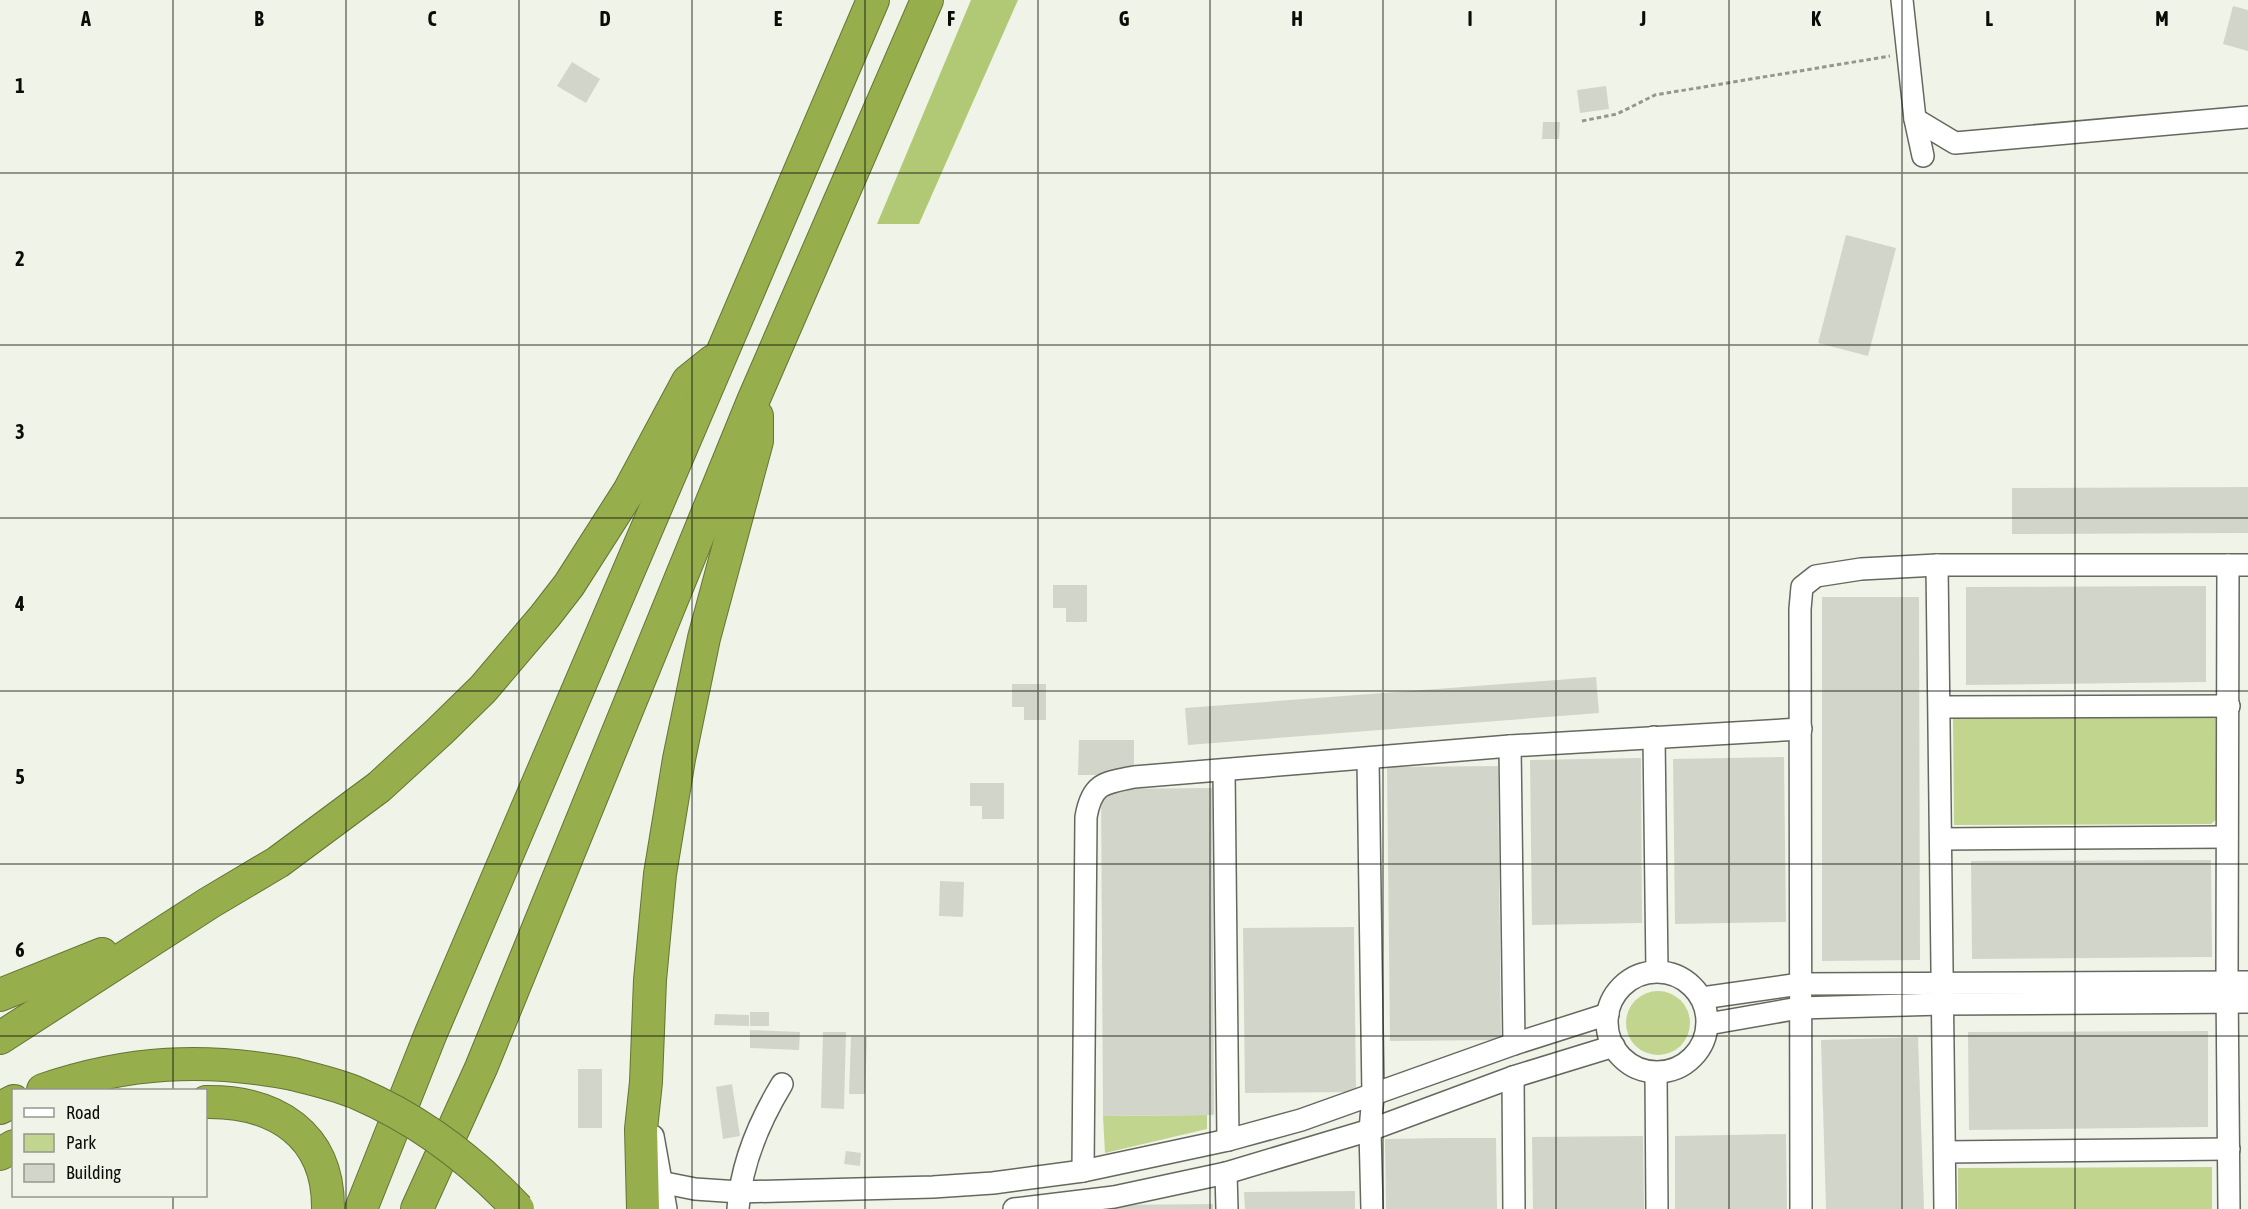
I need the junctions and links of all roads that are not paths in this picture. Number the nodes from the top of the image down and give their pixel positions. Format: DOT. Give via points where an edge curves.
graph roads {
  1 [pos="873,0"];
  2 [pos="927,0"];
  3 [pos="1902,0"];
  4 [pos="2248,117"];
  5 [pos="1915,119"];
  6 [pos="1923,156"];
  7 [pos="723,353"];
  8 [pos="753,400"];
  9 [pos="1937,565"];
  10 [pos="2238,565"];
  11 [pos="2229,706"];
  12 [pos="1940,707"];
  13 [pos="1801,729"];
  14 [pos="1654,737"];
  15 [pos="1510,746"];
  16 [pos="1368,759"];
  17 [pos="1224,770"];
  18 [pos="2227,837"];
  19 [pos="1941,839"];
  20 [pos="209,903"];
  21 [pos="1658,971"];
  22 [pos="1943,982"];
  23 [pos="2248,982"];
  24 [pos="1800,984"];
  25 [pos="0,996"];
  26 [pos="2234,996"];
  27 [pos="1702,998"];
  28 [pos="1942,1004"];
  29 [pos="1800,1008"];
  30 [pos="1608,1014"];
  31 [pos="1708,1024"];
  32 [pos="0,1038"];
  33 [pos="1514,1044"];
  34 [pos="1614,1046"];
  35 [pos="1656,1072"];
  36 [pos="1513,1077"];
  37 [pos="646,1082"];
  38 [pos="782,1084"];
  39 [pos="47,1089"];
  40 [pos="1373,1096"];
  41 [pos="207,1102"];
  42 [pos="1370,1130"];
  43 [pos="1228,1140"];
  44 [pos="2229,1149"];
  45 [pos="1945,1152"];
  46 [pos="1083,1171"];
  47 [pos="1226,1173"];
  48 [pos="660,1182"];
  49 [pos="739,1201"];
  50 [pos="1087,1205"];
  51 [pos="418,1208"];
  52 [pos="328,1209"];
  53 [pos="361,1209"];
  54 [pos="518,1209"];
  55 [pos="643,1209"];
  56 [pos="666,1209"];
  57 [pos="1014,1209"];
  58 [pos="1227,1209"];
  59 [pos="1372,1209"];
  60 [pos="1514,1209"];
  61 [pos="1656,1209"];
  62 [pos="1801,1209"];
  63 [pos="1946,1209"];
  64 [pos="2229,1209"];
  1 -- 7 [label="highway"];
  2 -- 8 [label="highway"];
  3 -- 5 [label="street"];
  4 -- 5 [label="street" via="1955,143"];
  5 -- 6 [label="street"];
  7 -- 20 [label="highway" via="688,381 629,491 569,585 483,689 379,787 278,862"];
  7 -- 53 [label="highway" via="431,1033"];
  8 -- 37 [label="highway" via="757,441 704,638 662,863 650,980"];
  8 -- 51 [label="highway" via="481,1068"];
  9 -- 10 [label="street"];
  9 -- 12 [label="street"];
  9 -- 13 [label="street" via="1849,570 1816,576 1802,587"];
  10 -- 11 [label="street"];
  11 -- 12 [label="street"];
  11 -- 18 [label="street"];
  12 -- 19 [label="street"];
  13 -- 14 [label="street"];
  13 -- 24 [label="street"];
  14 -- 15 [label="street"];
  14 -- 21 [label="street"];
  15 -- 16 [label="street"];
  15 -- 33 [label="street"];
  16 -- 17 [label="street"];
  16 -- 40 [label="street"];
  17 -- 43 [label="street"];
  17 -- 46 [label="street" via="1134,777 1096,789 1089,801"];
  18 -- 19 [label="street"];
  18 -- 26 [label="street"];
  19 -- 22 [label="street"];
  20 -- 25 [label="highway" via="87,962"];
  20 -- 32 [label="highway"];
  21 -- 27 [label="street" via="1689,983"];
  21 -- 30 [label="street" via="1627,981 1616,993"];
  22 -- 24 [label="street"];
  22 -- 26 [label="street"];
  22 -- 28 [label="street"];
  23 -- 26 [label="street"];
  24 -- 27 [label="street"];
  24 -- 29 [label="street"];
  26 -- 28 [label="street"];
  26 -- 44 [label="street"];
  27 -- 31 [label="street"];
  28 -- 29 [label="street"];
  28 -- 45 [label="street"];
  29 -- 31 [label="street"];
  29 -- 62 [label="street"];
  30 -- 33 [label="street"];
  30 -- 34 [label="street"];
  31 -- 35 [label="street" via="1703,1044 1692,1058 1678,1068"];
  33 -- 40 [label="street"];
  34 -- 35 [label="street" via="1630,1064"];
  34 -- 36 [label="street"];
  35 -- 61 [label="street"];
  36 -- 42 [label="street"];
  36 -- 60 [label="street"];
  37 -- 48 [label="street"];
  37 -- 55 [label="highway" via="641,1128"];
  38 -- 49 [label="street" via="753,1141"];
  39 -- 54 [label="highway, bridge" via="155,1064 256,1067 293,1074 358,1093 419,1126 474,1166"];
  40 -- 42 [label="street"];
  40 -- 43 [label="street"];
  41 -- 52 [label="highway" via="247,1105 278,1116 301,1131 318,1157 328,1190"];
  42 -- 47 [label="street"];
  42 -- 59 [label="street"];
  43 -- 46 [label="street"];
  44 -- 45 [label="street"];
  44 -- 64 [label="street"];
  45 -- 63 [label="street"];
  46 -- 49 [label="street" via="993,1183"];
  47 -- 50 [label="street"];
  47 -- 58 [label="street"];
  48 -- 49 [label="street"];
  48 -- 56 [label="street"];
  50 -- 57 [label="street"];
}
